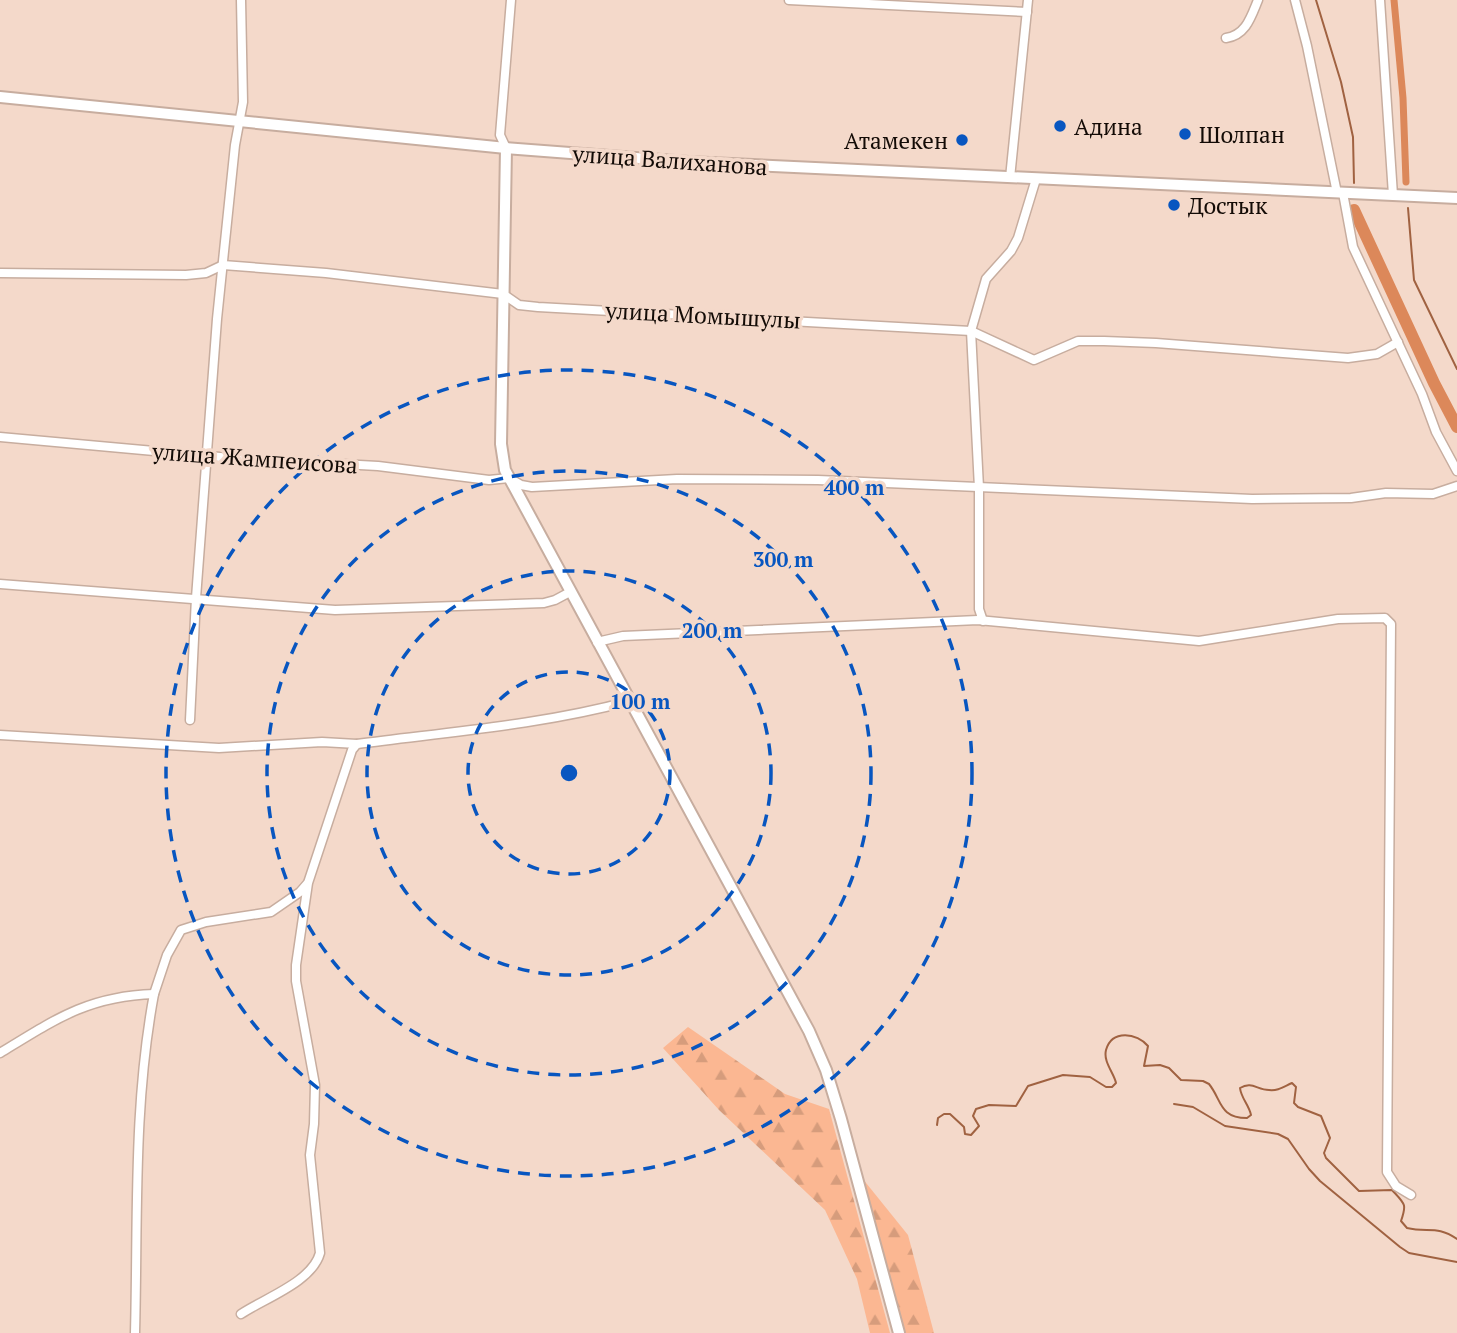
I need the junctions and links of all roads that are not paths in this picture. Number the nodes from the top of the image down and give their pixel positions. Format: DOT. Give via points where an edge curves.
graph roads {
  1 [pos="241,0"];
  2 [pos="511,0"];
  3 [pos="789,0"];
  4 [pos="1028,0"];
  5 [pos="1258,0"];
  6 [pos="1294,0"];
  7 [pos="1380,0"];
  8 [pos="1027,12"];
  9 [pos="1226,38"];
  10 [pos="0,97"];
  11 [pos="240,120"];
  12 [pos="506,148"];
  13 [pos="1010,178"];
  14 [pos="1036,179"];
  15 [pos="1340,193"];
  16 [pos="1393,195"];
  17 [pos="1457,198"];
  18 [pos="223,265"];
  19 [pos="0,273"];
  20 [pos="503,294"];
  21 [pos="971,331"];
  22 [pos="1398,342"];
  23 [pos="0,437"];
  24 [pos="208,456"];
  25 [pos="1457,471"];
  26 [pos="509,478"];
  27 [pos="1457,486"];
  28 [pos="979,488"];
  29 [pos="0,584"];
  30 [pos="570,592"];
  31 [pos="196,598"];
  32 [pos="983,621"];
  33 [pos="597,642"];
  34 [pos="630,701"];
  35 [pos="190,720"];
  36 [pos="0,735"];
  37 [pos="357,744"];
  38 [pos="308,883"];
  39 [pos="153,994"];
  40 [pos="0,1053"];
  41 [pos="1411,1195"];
  42 [pos="241,1314"];
  43 [pos="135,1333"];
  44 [pos="899,1333"];
  1 -- 11 [label="street" via="244,92"];
  2 -- 12 [label="street" via="500,135"];
  3 -- 8 [label="street"];
  4 -- 8 [label="street"];
  5 -- 9 [label="street" via="1243,30"];
  6 -- 15 [label="street"];
  7 -- 16 [label="street"];
  8 -- 13 [label="street"];
  10 -- 11 [label="main road, улица Валиханова"];
  11 -- 12 [label="main road, улица Валиханова"];
  11 -- 18 [label="street"];
  12 -- 13 [label="main road, улица Валиханова"];
  12 -- 20 [label="main road"];
  13 -- 14 [label="main road, улица Валиханова"];
  14 -- 15 [label="main road, улица Валиханова"];
  14 -- 21 [label="street" via="1018,238 986,279"];
  15 -- 16 [label="main road, улица Валиханова"];
  15 -- 22 [label="street" via="1353,247"];
  16 -- 17 [label="main road, улица Валиханова"];
  18 -- 19 [label="street, улица Момышулы" via="186,275"];
  18 -- 20 [label="street, улица Момышулы"];
  18 -- 24 [label="street"];
  20 -- 21 [label="street, улица Момышулы" via="519,304 538,307"];
  20 -- 26 [label="main road" via="501,444"];
  21 -- 22 [label="street, улица Момышулы" via="1034,360 1078,341 1348,358 1377,354"];
  21 -- 28 [label="street"];
  22 -- 25 [label="street"];
  23 -- 24 [label="street, улица Жампеисова"];
  24 -- 26 [label="street, улица Жампеисова"];
  24 -- 31 [label="street"];
  26 -- 28 [label="street, улица Жампеисова" via="532,487 677,479"];
  26 -- 30 [label="main road"];
  27 -- 28 [label="street, улица Жампеисова" via="1433,494 1252,499"];
  28 -- 32 [label="street" via="979,608"];
  29 -- 31 [label="street"];
  30 -- 31 [label="street" via="544,603 335,610"];
  30 -- 33 [label="main road"];
  31 -- 35 [label="street"];
  32 -- 33 [label="street" via="623,636"];
  32 -- 41 [label="street" via="1199,641 1338,619 1389,620 1387,1172 1396,1186"];
  33 -- 34 [label="main road"];
  34 -- 37 [label="street" via="532,721"];
  34 -- 44 [label="main road" via="758,934 826,1070"];
  36 -- 37 [label="street" via="219,748"];
  37 -- 38 [label="street"];
  38 -- 39 [label="street" via="271,912 181,930"];
  38 -- 42 [label="street" via="296,981 315,1085 310,1155 320,1253 305,1276"];
  39 -- 40 [label="street" via="128,995 71,1010"];
  39 -- 43 [label="street" via="137,1149"];
}
